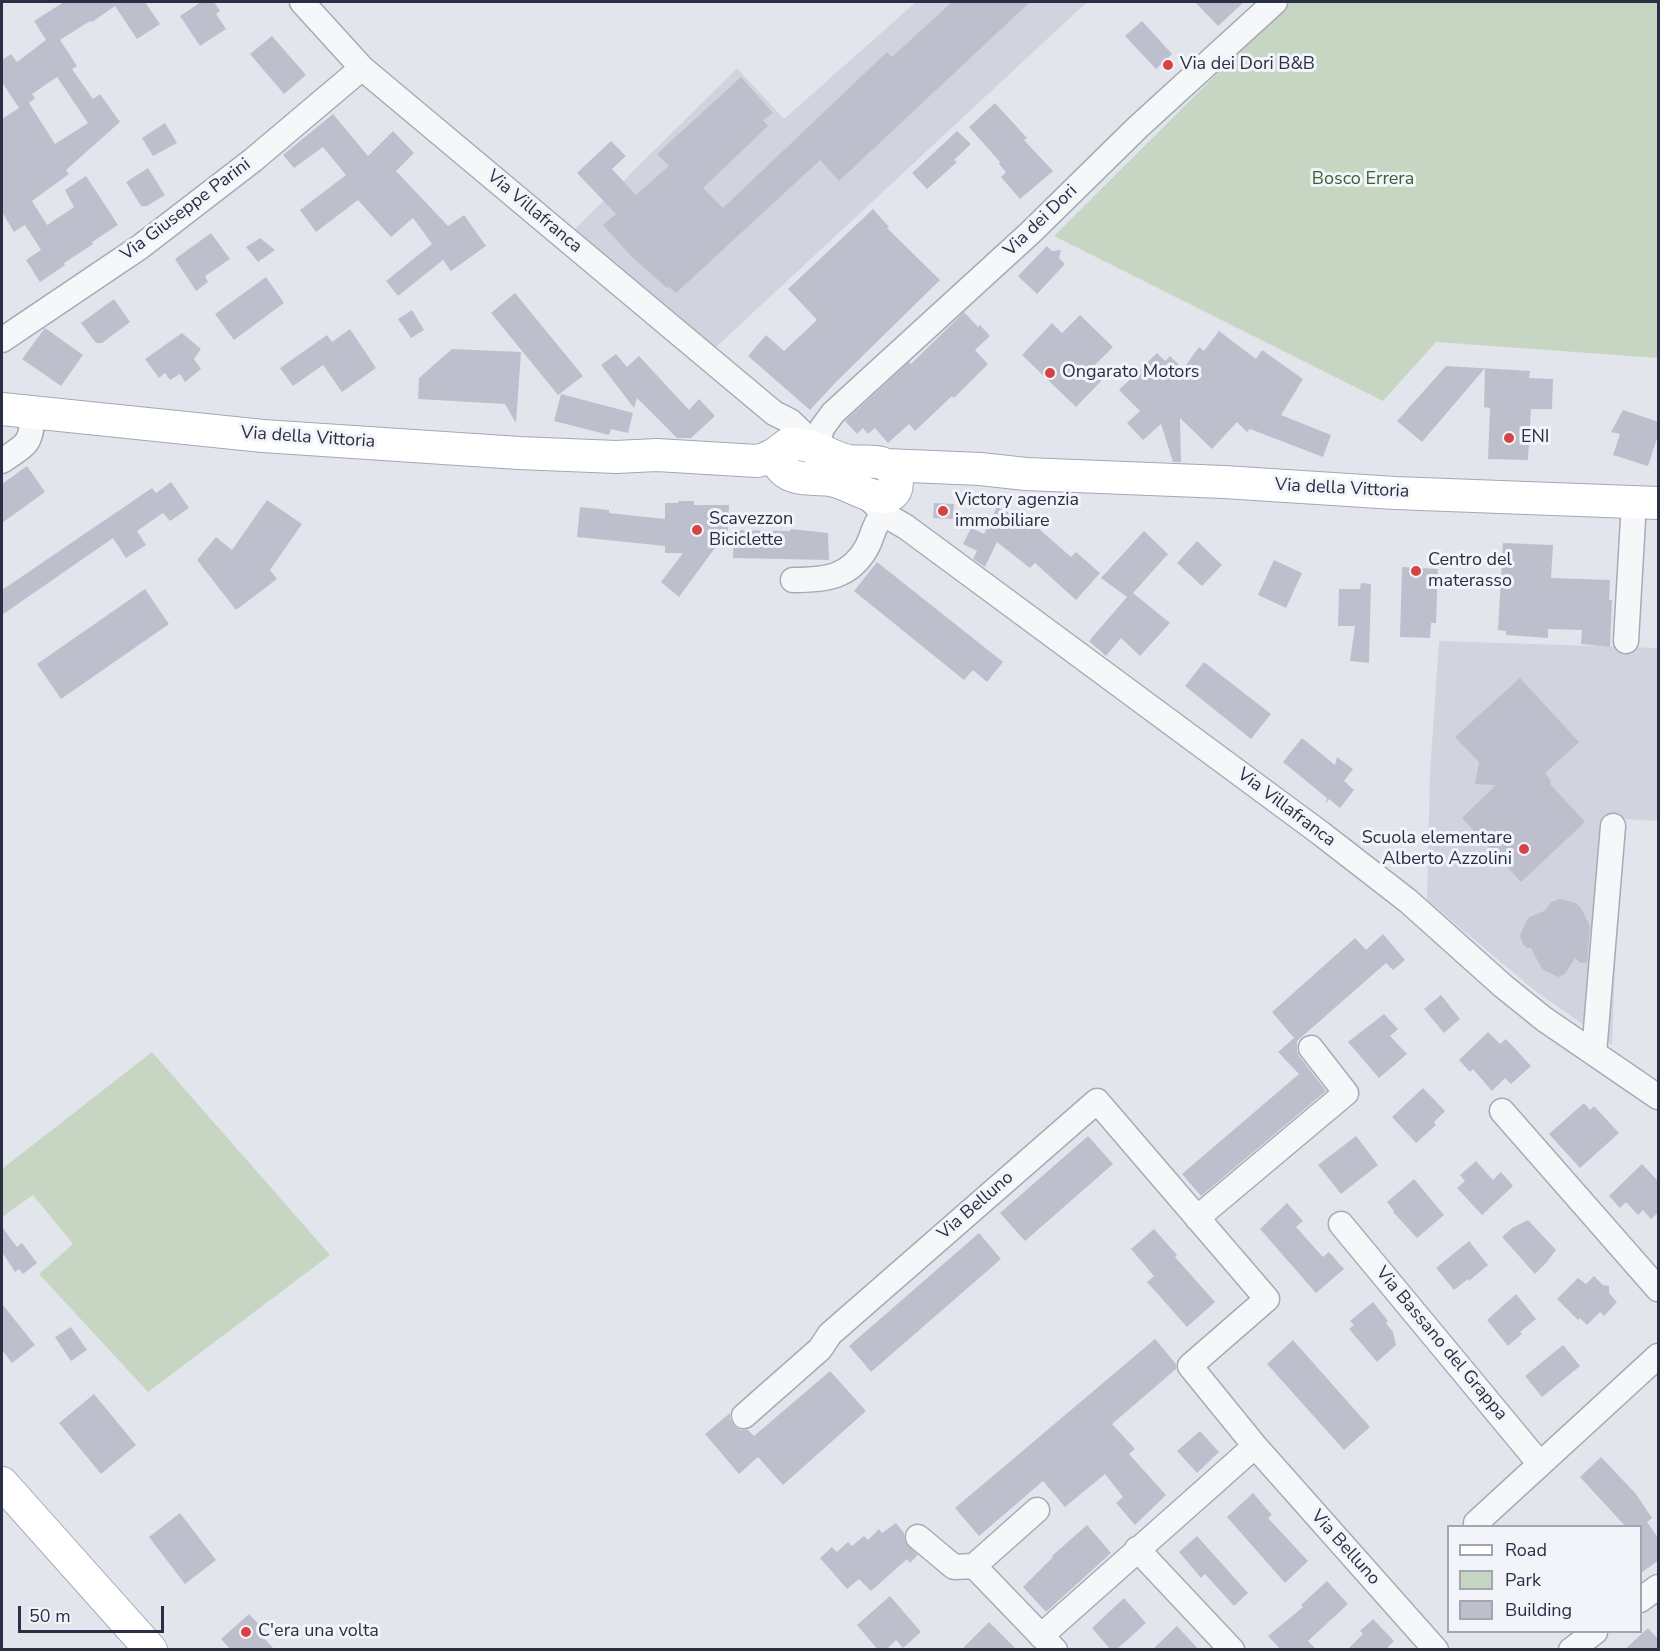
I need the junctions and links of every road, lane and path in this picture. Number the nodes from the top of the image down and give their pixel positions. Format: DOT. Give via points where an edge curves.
graph roads {
  1 [pos="302,2"];
  2 [pos="1275,2"];
  3 [pos="362,68"];
  4 [pos="2,340"];
  5 [pos="2,409"];
  6 [pos="33,412"];
  7 [pos="774,413"];
  8 [pos="817,447"];
  9 [pos="784,458"];
  10 [pos="2,461"];
  11 [pos="885,490"];
  12 [pos="1646,503"];
  13 [pos="793,580"];
  14 [pos="1626,641"];
  15 [pos="1613,826"];
  16 [pos="1311,1048"];
  17 [pos="1594,1053"];
  18 [pos="1659,1097"];
  19 [pos="1502,1112"];
  20 [pos="1197,1218"];
  21 [pos="1341,1224"];
  22 [pos="1659,1289"];
  23 [pos="1659,1356"];
  24 [pos="744,1416"];
  25 [pos="1255,1446"];
  26 [pos="1540,1464"];
  27 [pos="2,1483"];
  28 [pos="1037,1510"];
  29 [pos="1476,1523"];
  30 [pos="918,1537"];
  31 [pos="1137,1549"];
  32 [pos="974,1566"];
  33 [pos="1659,1587"];
  34 [pos="1642,1599"];
  35 [pos="1048,1643"];
  36 [pos="152,1650"];
  37 [pos="1232,1650"];
  38 [pos="1436,1650"];
  1 -- 3 [label="street, Via Villafranca"];
  2 -- 8 [label="street, Via dei Dori" via="833,413 822,428"];
  3 -- 4 [label="street, Via Giuseppe Parini" via="254,160 140,247"];
  3 -- 7 [label="street, Via Villafranca"];
  5 -- 6 [label="main road, Via della Vittoria"];
  6 -- 9 [label="main road, Via della Vittoria" via="264,436 616,457 735,476 775,478"];
  6 -- 10 [label="street" via="32,435 27,443"];
  7 -- 8 [label="street, Via Villafranca" via="790,421"];
  7 -- 9 [label="street"];
  8 -- 9 [label="main road, Via della Vittoria" via="788,444"];
  8 -- 11 [label="main road, Via della Vittoria" via="847,461"];
  9 -- 11 [label="main road, Via della Vittoria" via="840,482"];
  11 -- 12 [label="main road, Via della Vittoria" via="918,480 961,481 1026,474"];
  11 -- 13 [label="street" via="867,546 853,566 822,580"];
  11 -- 17 [label="street, Via Villafranca" via="906,527 1367,868 1503,986"];
  12 -- 14 [label="street"];
  15 -- 17 [label="street"];
  16 -- 20 [label="street" via="1346,1093"];
  17 -- 18 [label="street, Via Villafranca"];
  19 -- 22 [label="street"];
  20 -- 24 [label="street, Via Belluno" via="1097,1101 830,1334 820,1349"];
  20 -- 25 [label="street, Via Belluno" via="1268,1299 1190,1366"];
  21 -- 26 [label="street, Via Bassano del Grappa"];
  23 -- 26 [label="street"];
  25 -- 31 [label="street"];
  25 -- 38 [label="street, Via Belluno"];
  26 -- 29 [label="street"];
  27 -- 36 [label="main road"];
  28 -- 32 [label="street"];
  30 -- 32 [label="street" via="954,1567"];
  31 -- 35 [label="street"];
  31 -- 37 [label="street"];
  32 -- 35 [label="street"];
  33 -- 34 [label="street"];
}
